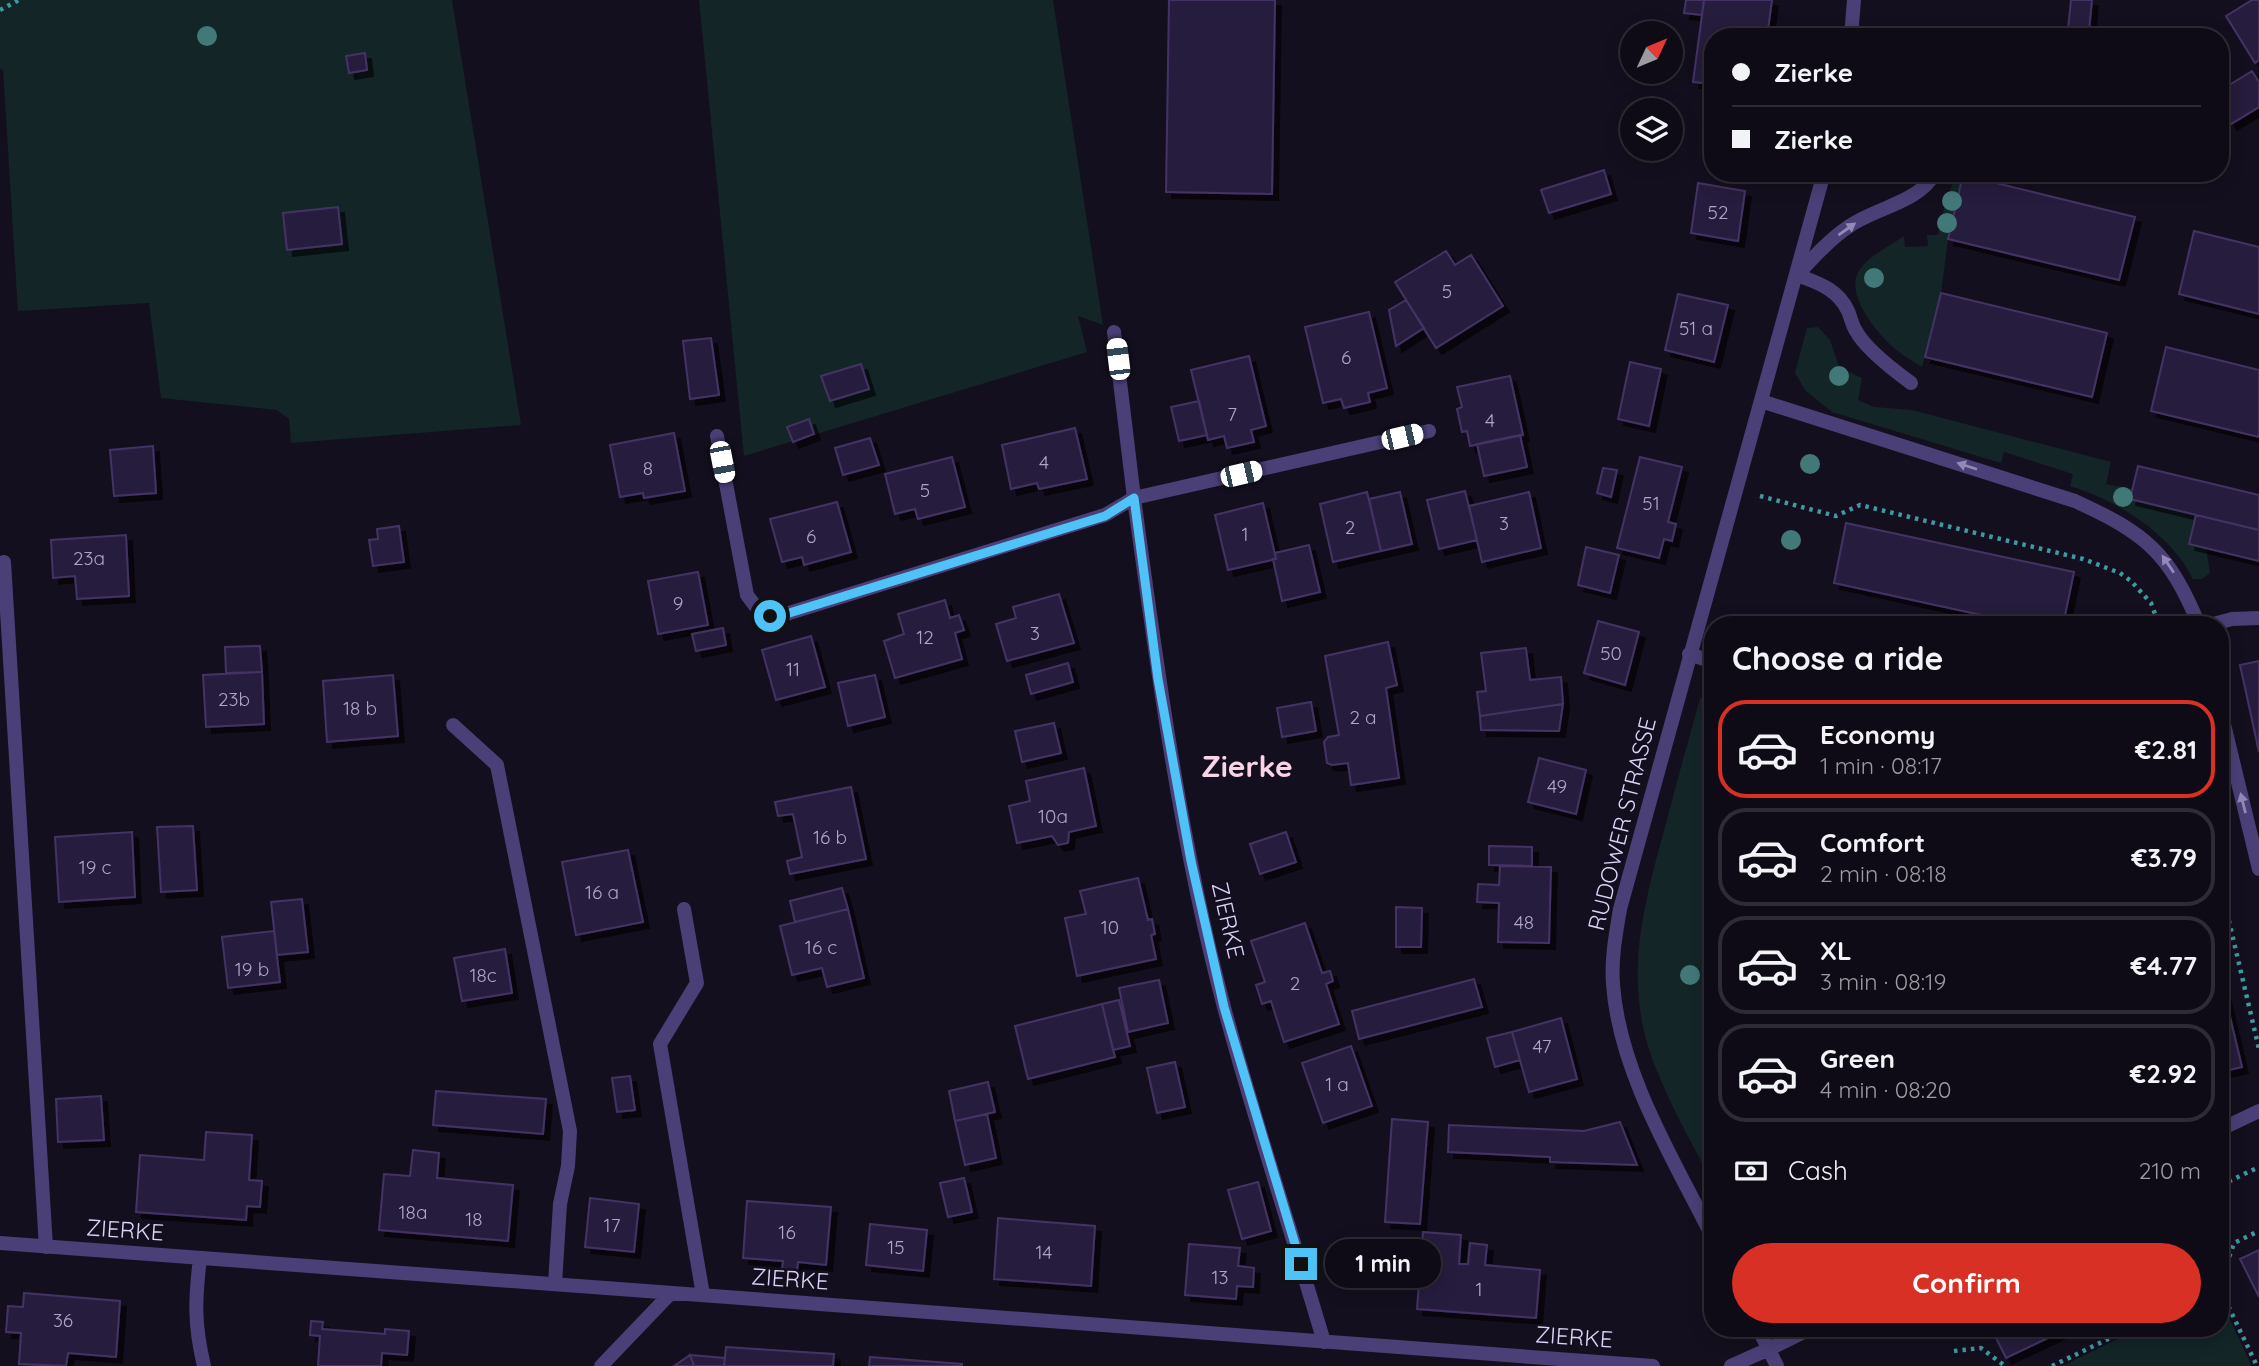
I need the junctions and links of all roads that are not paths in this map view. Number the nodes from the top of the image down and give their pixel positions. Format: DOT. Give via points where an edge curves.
graph roads {
  1 [pos="1854,0"];
  2 [pos="1852,28"];
  3 [pos="1822,182"];
  4 [pos="1930,182"];
  5 [pos="1797,275"];
  6 [pos="1114,332"];
  7 [pos="1911,383"];
  8 [pos="1761,401"];
  9 [pos="1429,431"];
  10 [pos="717,436"];
  11 [pos="1134,498"];
  12 [pos="4,562"];
  13 [pos="2196,616"];
  14 [pos="2259,618"];
  15 [pos="2229,620"];
  16 [pos="1689,654"];
  17 [pos="1704,659"];
  18 [pos="453,725"];
  19 [pos="2229,745"];
  20 [pos="2259,869"];
  21 [pos="684,909"];
  22 [pos="2259,1111"];
  23 [pos="2229,1125"];
  24 [pos="1704,1220"];
  25 [pos="0,1242"];
  26 [pos="46,1247"];
  27 [pos="200,1258"];
  28 [pos="555,1284"];
  29 [pos="671,1293"];
  30 [pos="704,1295"];
  31 [pos="1763,1337"];
  32 [pos="1794,1337"];
  33 [pos="1324,1342"];
  34 [pos="1769,1349"];
  35 [pos="204,1366"];
  36 [pos="601,1366"];
  37 [pos="1653,1366"];
  38 [pos="1731,1366"];
  39 [pos="1777,1366"];
  1 -- 2 [label="street"];
  3 -- 5 [label="street, RUDOWER STRASSE"];
  5 -- 4 [label="street, one-way" via="1851,225"];
  5 -- 7 [label="street" via="1836,294 1856,333"];
  5 -- 8 [label="street, RUDOWER STRASSE"];
  6 -- 11 [label="street, ZIERKE"];
  13 -- 8 [label="street, one-way" via="2161,554 2115,519 2075,501"];
  8 -- 16 [label="street, RUDOWER STRASSE"];
  9 -- 11 [label="street"];
  10 -- 11 [label="street" via="747,594 758,610 770,616 1105,516"];
  11 -- 33 [label="street, ZIERKE" via="1158,679 1194,875 1224,1007"];
  12 -- 26 [label="street"];
  14 -- 15 [label="street"];
  16 -- 17 [label="street"];
  16 -- 24 [label="street, RUDOWER STRASSE" via="1620,909 1613,982 1618,1023 1630,1063"];
  18 -- 28 [label="street" via="497,765 570,1131"];
  20 -- 19 [label="street, one-way"];
  21 -- 30 [label="street" via="697,983 660,1044"];
  22 -- 23 [label="street"];
  25 -- 26 [label="street, ZIERKE"];
  26 -- 27 [label="street, ZIERKE"];
  27 -- 28 [label="street, ZIERKE"];
  27 -- 35 [label="street" via="195,1307"];
  28 -- 29 [label="street, ZIERKE"];
  29 -- 30 [label="street, ZIERKE"];
  29 -- 36 [label="street"];
  30 -- 33 [label="street, ZIERKE"];
  31 -- 34 [label="street"];
  32 -- 34 [label="street"];
  33 -- 37 [label="street, ZIERKE"];
  34 -- 38 [label="street"];
  34 -- 39 [label="street"];
}
